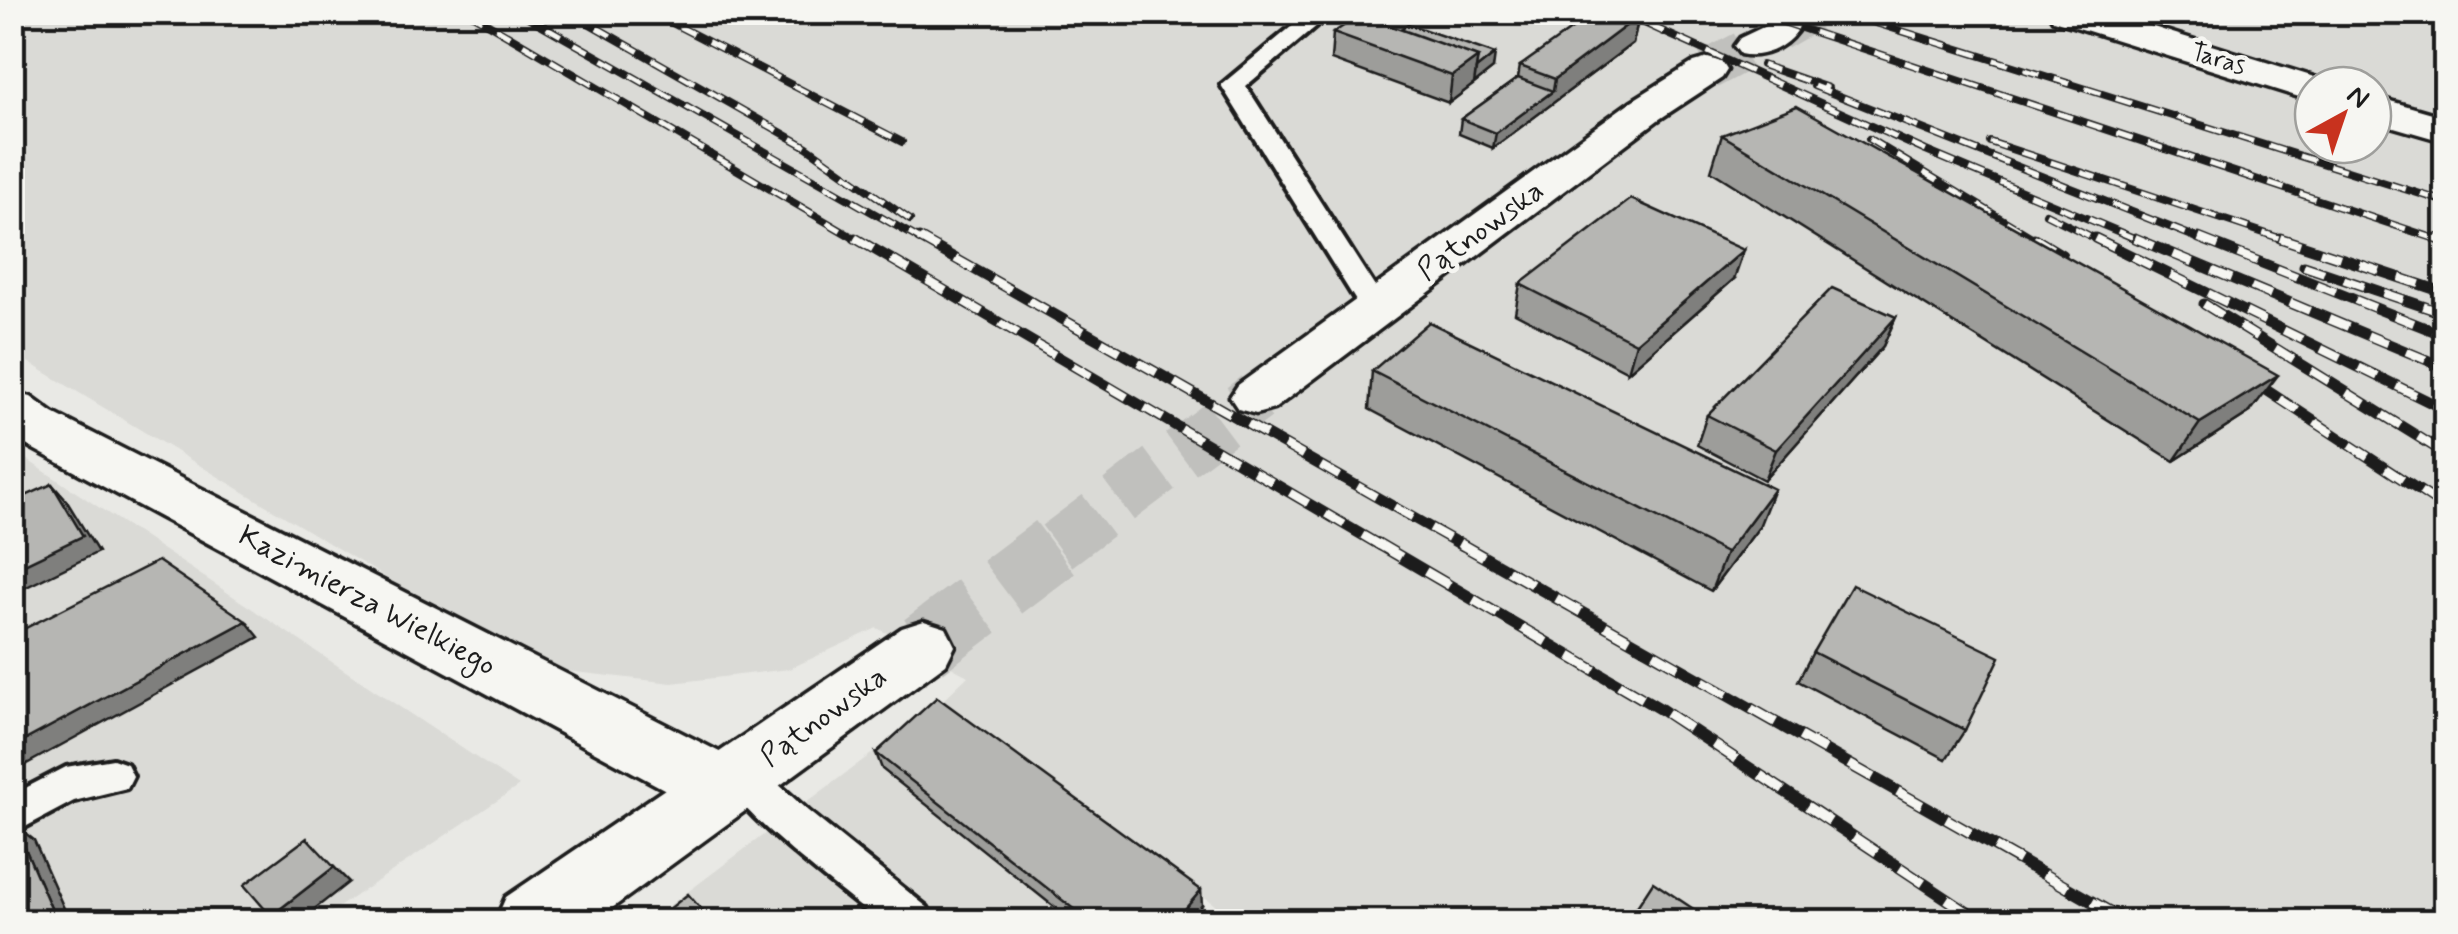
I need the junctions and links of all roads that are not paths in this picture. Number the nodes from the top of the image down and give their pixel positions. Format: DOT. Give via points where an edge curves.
graph roads {
  1 [pos="1323,12"];
  2 [pos="2066,12"];
  3 [pos="1708,70"];
  4 [pos="2293,83"];
  5 [pos="2393,114"];
  6 [pos="2446,130"];
  7 [pos="1375,309"];
  8 [pos="1256,397"];
  9 [pos="20,422"];
  10 [pos="924,646"];
  11 [pos="113,776"];
  12 [pos="733,782"];
  13 [pos="12,816"];
  14 [pos="532,922"];
  15 [pos="912,922"];
  1 -- 7 [label="lane" via="1233,85"];
  2 -- 4 [label="street, Taras"];
  3 -- 7 [label="street, Pątnowska"];
  5 -- 6 [label="street"];
  7 -- 8 [label="street, Pątnowska"];
  9 -- 12 [label="street, Kazimierza Wielkiego"];
  10 -- 12 [label="street, Pątnowska"];
  11 -- 13 [label="lane" via="66,785"];
  12 -- 14 [label="street, Pątnowska"];
  12 -- 15 [label="lane"];
}
